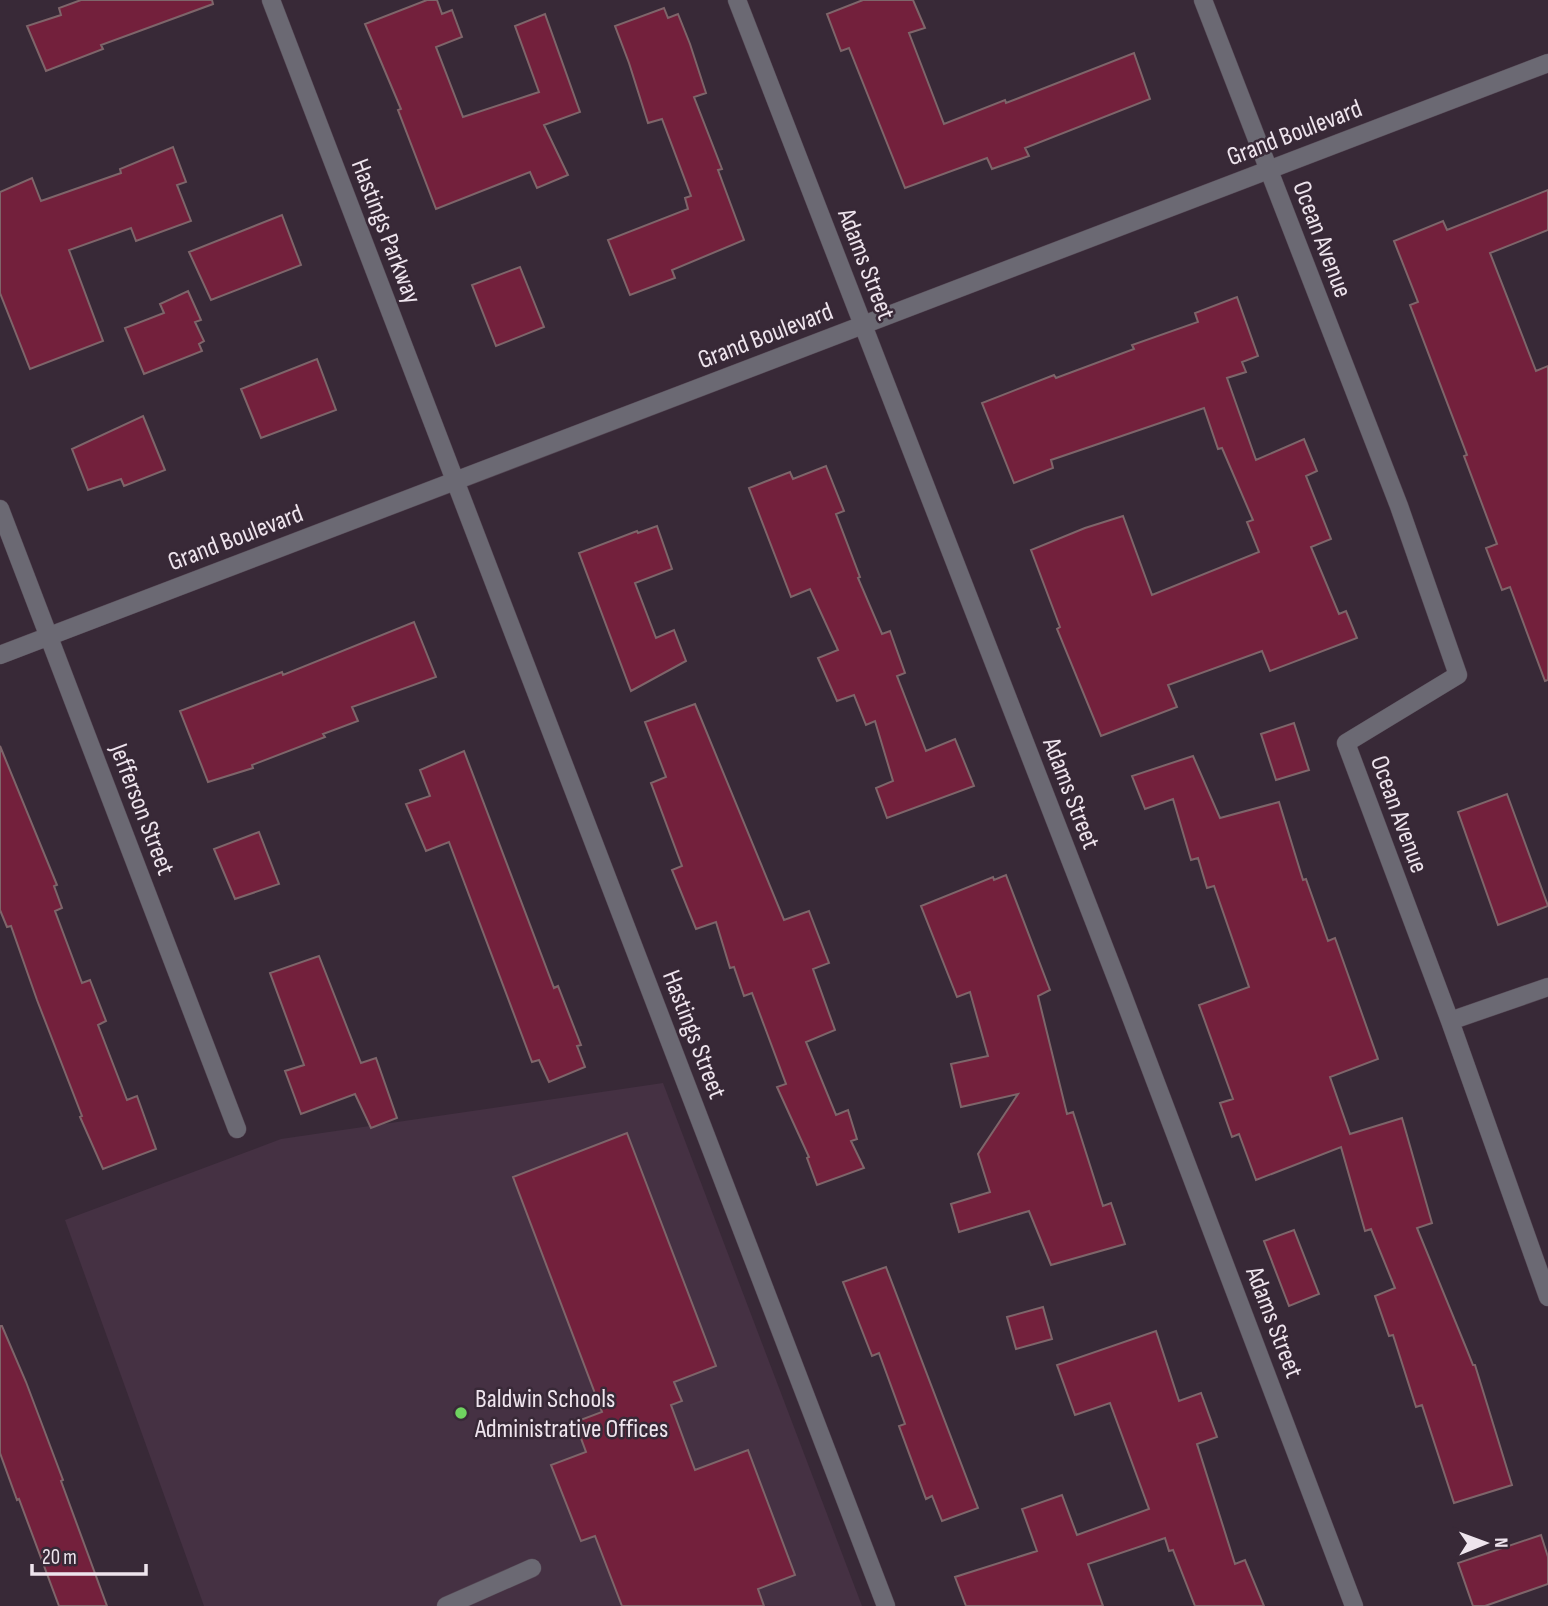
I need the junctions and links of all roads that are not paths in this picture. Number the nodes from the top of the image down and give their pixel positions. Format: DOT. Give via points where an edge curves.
graph roads {
  1 [pos="271,0"];
  2 [pos="737,0"];
  3 [pos="1203,0"];
  4 [pos="1548,63"];
  5 [pos="1268,169"];
  6 [pos="863,326"];
  7 [pos="455,481"];
  8 [pos="0,509"];
  9 [pos="49,636"];
  10 [pos="0,655"];
  11 [pos="1548,987"];
  12 [pos="1450,1021"];
  13 [pos="237,1129"];
  14 [pos="1548,1297"];
  15 [pos="532,1568"];
  16 [pos="446,1606"];
  17 [pos="886,1606"];
  18 [pos="1354,1606"];
  1 -- 7 [label="street, Hastings Parkway"];
  2 -- 6 [label="street, Adams Street"];
  3 -- 5 [label="street"];
  4 -- 5 [label="street, Grand Boulevard"];
  5 -- 6 [label="street, Grand Boulevard"];
  5 -- 12 [label="street, Ocean Avenue" via="1399,506 1458,675 1346,743"];
  6 -- 7 [label="street, Grand Boulevard"];
  6 -- 18 [label="street, Adams Street"];
  7 -- 9 [label="street, Grand Boulevard"];
  7 -- 17 [label="street, Hastings Street"];
  8 -- 9 [label="street, Jefferson Street"];
  9 -- 10 [label="street, Grand Boulevard"];
  9 -- 13 [label="street, Jefferson Street"];
  11 -- 12 [label="street"];
  12 -- 14 [label="street, Ocean Avenue"];
  15 -- 16 [label="street"];
}
